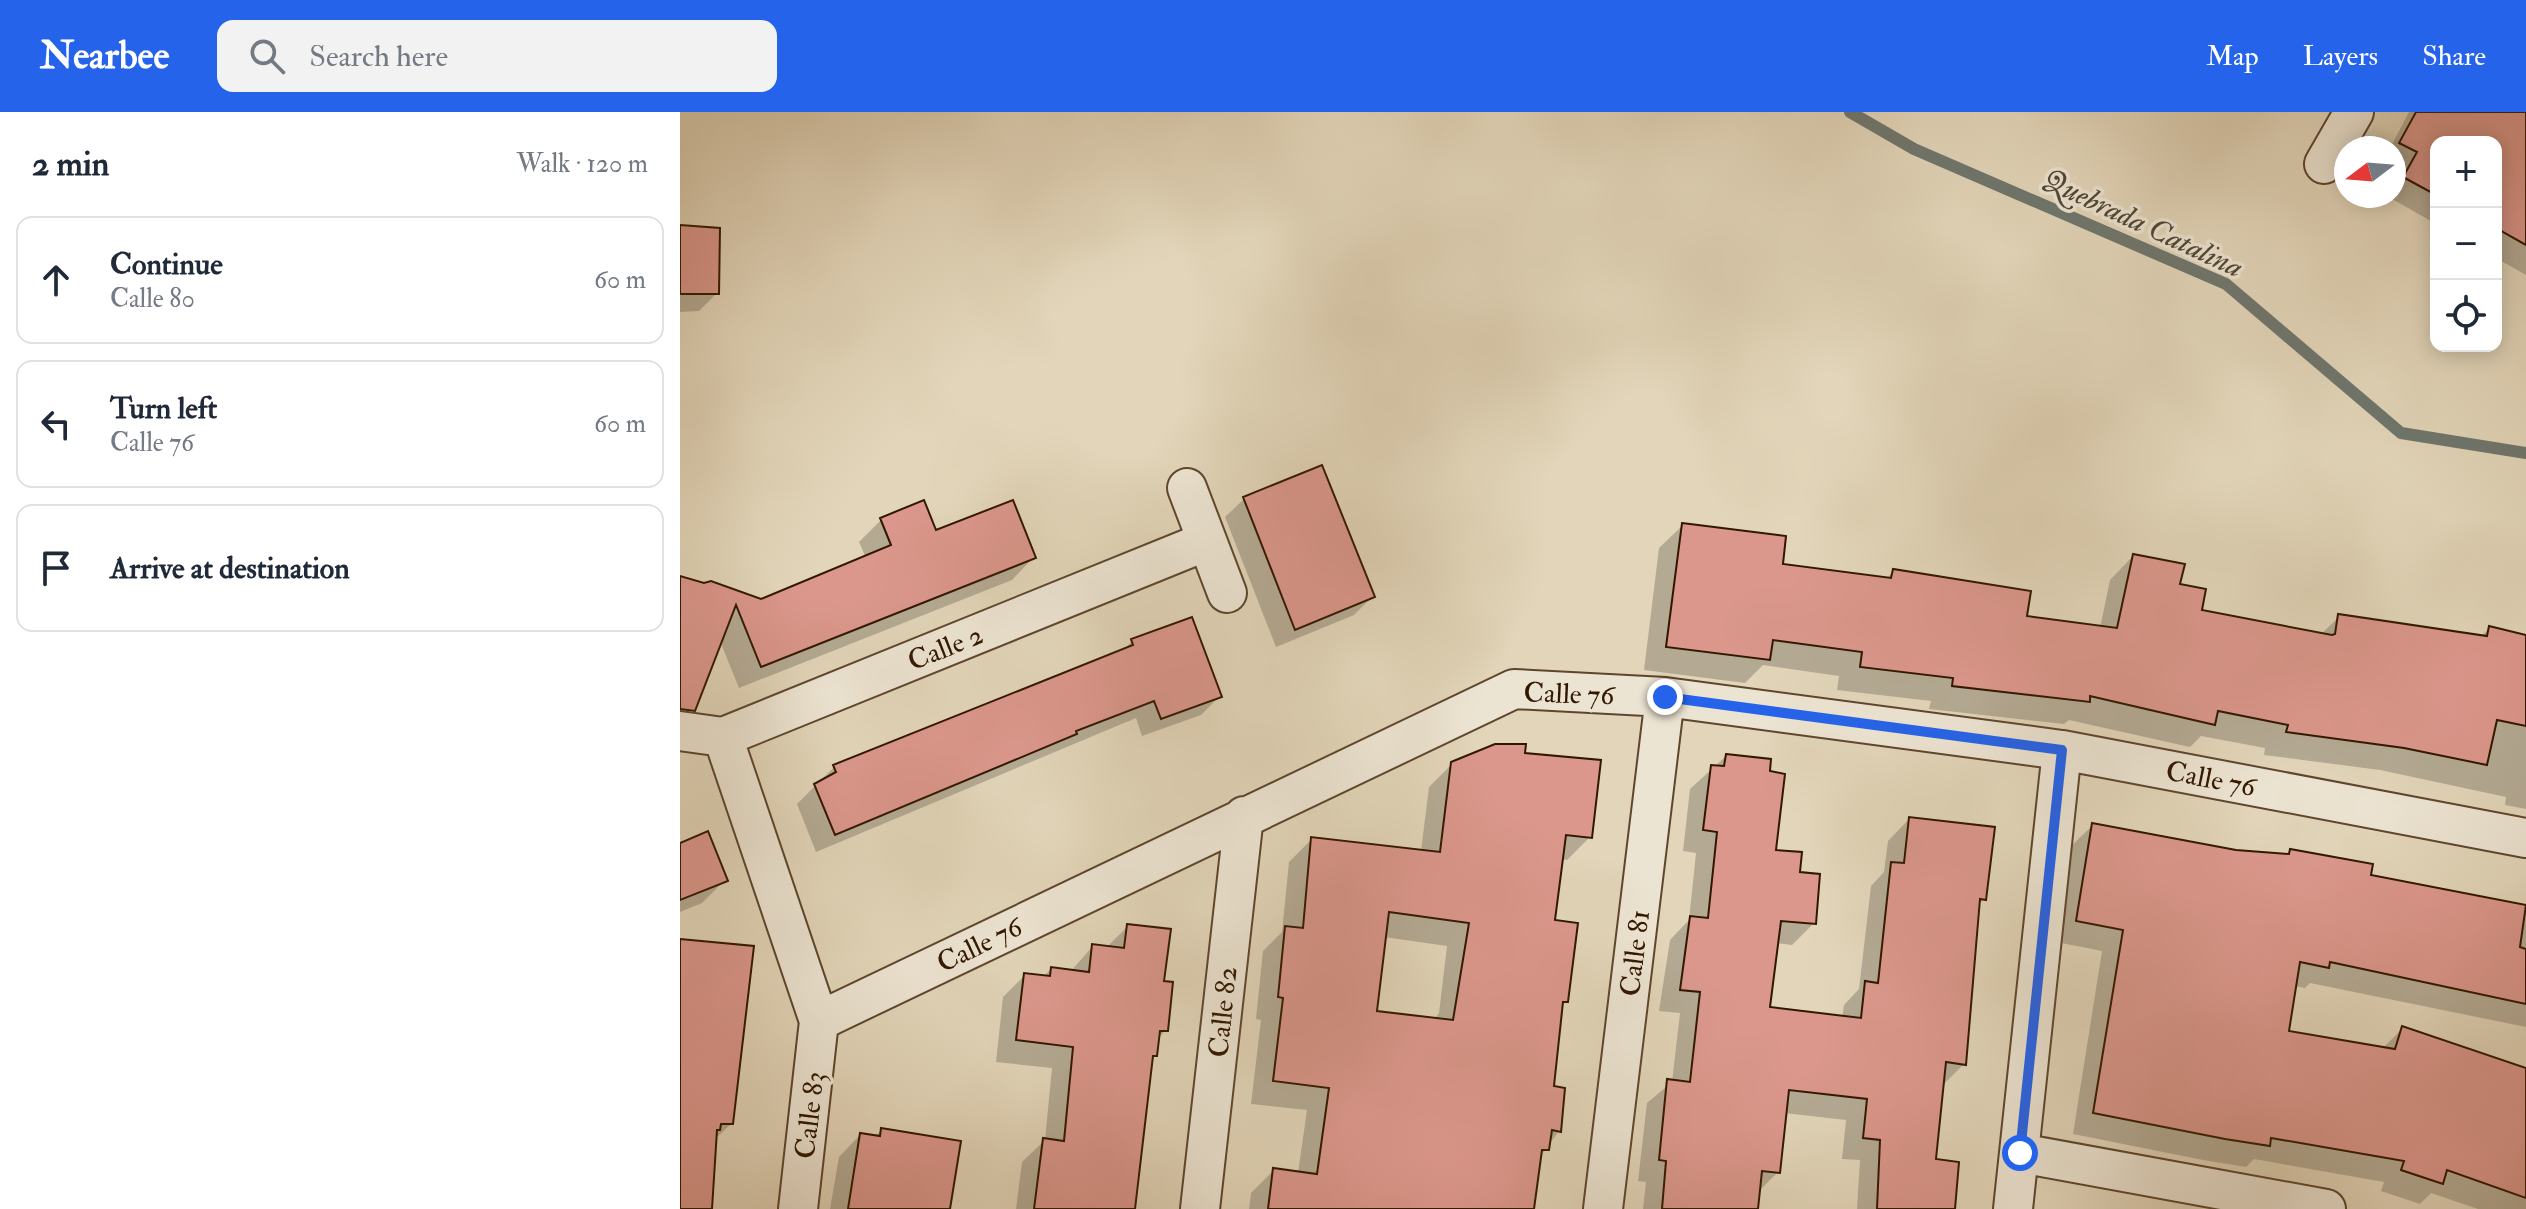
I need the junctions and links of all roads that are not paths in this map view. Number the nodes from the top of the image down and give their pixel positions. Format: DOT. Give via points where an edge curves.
graph roads {
  1 [pos="2354,112"];
  2 [pos="2324,164"];
  3 [pos="1187,488"];
  4 [pos="1207,541"];
  5 [pos="1227,593"];
  6 [pos="1665,697"];
  7 [pos="680,731"];
  8 [pos="723,737"];
  9 [pos="2062,750"];
  10 [pos="1244,816"];
  11 [pos="2526,838"];
  12 [pos="819,1021"];
  13 [pos="2020,1153"];
  14 [pos="798,1209"];
  15 [pos="1200,1209"];
  16 [pos="1603,1209"];
  17 [pos="2013,1209"];
  18 [pos="2326,1209"];
  1 -- 2 [label="street"];
  3 -- 4 [label="street"];
  4 -- 5 [label="street"];
  4 -- 8 [label="street, Calle 2"];
  6 -- 9 [label="street, Calle 76"];
  6 -- 10 [label="street, Calle 76" via="1514,689"];
  6 -- 16 [label="street, Calle 81"];
  7 -- 8 [label="street, Calle 2"];
  8 -- 12 [label="street"];
  9 -- 11 [label="street, Calle 76"];
  9 -- 13 [label="street"];
  10 -- 12 [label="street, Calle 76"];
  10 -- 15 [label="street, Calle 82"];
  12 -- 14 [label="street, Calle 83"];
  13 -- 17 [label="street"];
  13 -- 18 [label="street"];
}
